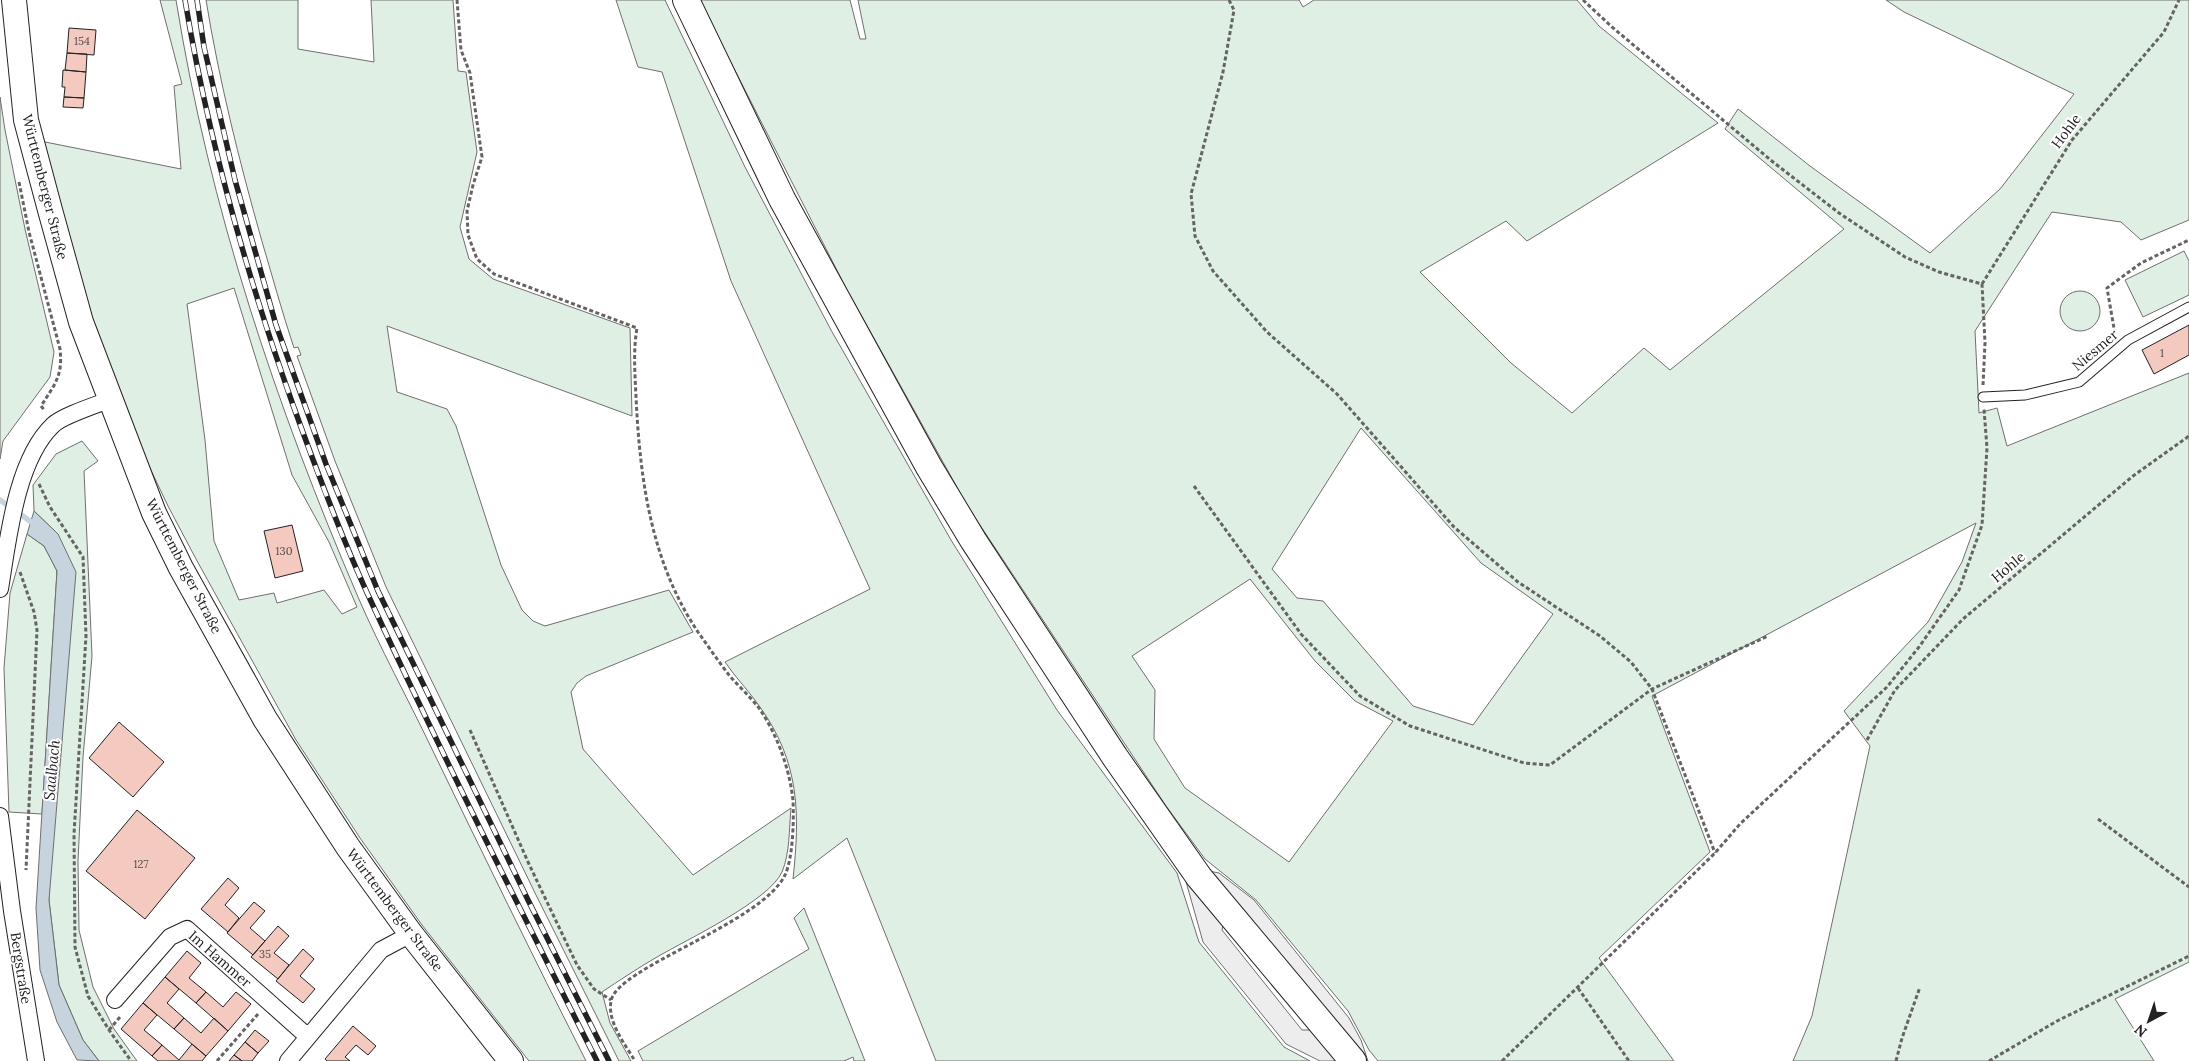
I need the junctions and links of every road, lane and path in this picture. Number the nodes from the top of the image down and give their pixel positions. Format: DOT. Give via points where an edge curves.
graph roads {
  1 [pos="14,0"];
  2 [pos="457,0"];
  3 [pos="686,0"];
  4 [pos="1229,0"];
  5 [pos="1583,0"];
  6 [pos="2179,0"];
  7 [pos="18,176"];
  8 [pos="2189,240"];
  9 [pos="1982,284"];
  10 [pos="2189,307"];
  11 [pos="2118,348"];
  12 [pos="1983,397"];
  13 [pos="109,400"];
  14 [pos="54,424"];
  15 [pos="2189,436"];
  16 [pos="28,461"];
  17 [pos="1194,486"];
  18 [pos="3,550"];
  19 [pos="0,589"];
  20 [pos="1768,636"];
  21 [pos="1887,687"];
  22 [pos="1652,689"];
  23 [pos="1895,690"];
  24 [pos="470,730"];
  25 [pos="1867,740"];
  26 [pos="0,816"];
  27 [pos="2098,819"];
  28 [pos="1714,853"];
  29 [pos="26,873"];
  30 [pos="2189,887"];
  31 [pos="411,934"];
  32 [pos="2189,956"];
  33 [pos="1578,988"];
  34 [pos="1920,988"];
  35 [pos="115,1000"];
  36 [pos="611,1000"];
  37 [pos="268,1002"];
  38 [pos="307,1036"];
  39 [pos="36,1061"];
  40 [pos="131,1061"];
  41 [pos="217,1061"];
  42 [pos="288,1061"];
  43 [pos="511,1061"];
  44 [pos="635,1061"];
  45 [pos="1353,1061"];
  46 [pos="1502,1061"];
  47 [pos="1629,1061"];
  48 [pos="1896,1061"];
  49 [pos="1989,1061"];
  1 -- 13 [label="main road, Württemberger Straße" via="26,120 81,322"];
  2 -- 36 [label="path" via="461,50 470,73 482,157 467,211 468,235 474,251 494,274 637,328 634,344 637,409 657,546 667,576 697,631 763,716 782,754 793,801 792,839 786,873 777,889 734,921 640,972 618,987"];
  3 -- 45 [label="main road" via="782,199 973,540 1115,757 1199,877"];
  4 -- 22 [label="path" via="1234,10 1224,63 1191,194 1196,236 1213,271 1266,332 1337,394 1454,527 1518,582 1600,636 1631,662"];
  5 -- 9 [label="path" via="1641,52 1839,214 1905,257 1939,272"];
  6 -- 9 [label="path, Hohle" via="2164,32 2072,140"];
  7 -- 14 [label="path" via="29,232 60,349 62,366 41,406"];
  8 -- 11 [label="path" via="2141,263 2107,288"];
  9 -- 12 [label="path"];
  10 -- 11 [label="lane, Niesmer"];
  11 -- 12 [label="lane, Niesmer" via="2079,382 2025,395"];
  12 -- 21 [label="path" via="1987,448 1982,525 1959,590"];
  13 -- 14 [label="street"];
  13 -- 31 [label="main road, Württemberger Straße" via="158,521 265,719 348,847"];
  14 -- 16 [label="street"];
  15 -- 23 [label="path, Hohle" via="2134,476 1963,619"];
  16 -- 18 [label="street"];
  16 -- 40 [label="path" via="50,507 83,557 86,636 74,834 75,947 88,996"];
  17 -- 22 [label="path" via="1301,634 1360,696 1410,726 1524,763 1550,765"];
  18 -- 19 [label="street"];
  18 -- 29 [label="path" via="24,578 37,630"];
  20 -- 22 [label="path"];
  21 -- 23 [label="path"];
  21 -- 28 [label="path" via="1740,824"];
  22 -- 28 [label="path"];
  23 -- 25 [label="path, Hohle"];
  24 -- 36 [label="path" via="577,965 594,989"];
  26 -- 39 [label="street, Bergstraße"];
  27 -- 30 [label="path"];
  28 -- 33 [label="path"];
  31 -- 38 [label="street" via="381,950"];
  31 -- 43 [label="main road, Württemberger Straße"];
  32 -- 49 [label="path" via="2057,1021"];
  33 -- 46 [label="path"];
  33 -- 47 [label="path"];
  34 -- 48 [label="path"];
  35 -- 37 [label="street, Im Hammer" via="170,937 187,929"];
  36 -- 44 [label="path" via="613,1020"];
  37 -- 38 [label="street, Im Hammer"];
  37 -- 41 [label="path"];
  38 -- 42 [label="street"];
}
